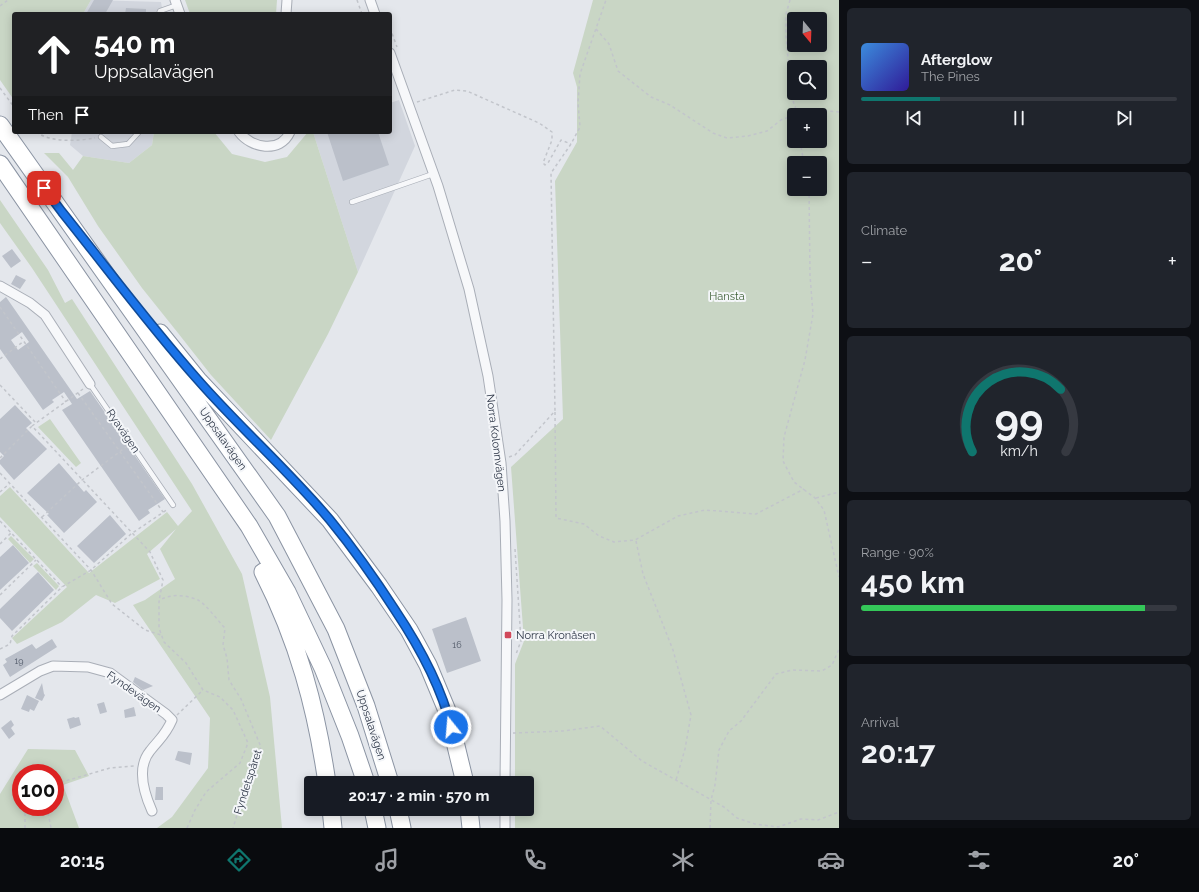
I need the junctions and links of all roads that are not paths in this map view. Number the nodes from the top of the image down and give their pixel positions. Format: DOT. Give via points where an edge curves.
graph roads {
  1 [pos="287,0"];
  2 [pos="370,0"];
  3 [pos="176,2"];
  4 [pos="160,12"];
  5 [pos="179,12"];
  6 [pos="286,12"];
  7 [pos="374,12"];
  8 [pos="392,59"];
  9 [pos="0,125"];
  10 [pos="137,134"];
  11 [pos="241,134"];
  12 [pos="289,134"];
  13 [pos="102,136"];
  14 [pos="0,164"];
  15 [pos="433,174"];
  16 [pos="352,202"];
  17 [pos="62,212"];
  18 [pos="0,286"];
  19 [pos="90,384"];
  20 [pos="206,462"];
  21 [pos="173,505"];
  22 [pos="0,695"];
  23 [pos="326,776"];
  24 [pos="364,776"];
  25 [pos="388,776"];
  26 [pos="463,776"];
  27 [pos="505,776"];
  28 [pos="152,811"];
  29 [pos="332,816"];
  30 [pos="374,816"];
  31 [pos="399,816"];
  32 [pos="470,816"];
  33 [pos="505,816"];
  34 [pos="334,828"];
  35 [pos="377,828"];
  36 [pos="402,828"];
  37 [pos="471,828"];
  38 [pos="505,828"];
  1 -- 6 [label="street"];
  2 -- 7 [label="street"];
  3 -- 4 [label="lane"];
  3 -- 5 [label="street"];
  8 -- 15 [label="street, Norra Kolonnvägen"];
  9 -- 17 [label="highway, Uppsalavägen"];
  10 -- 13 [label="lane" via="128,144 112,146"];
  11 -- 12 [label="street" via="256,145 265,147 284,141"];
  14 -- 20 [label="highway, Uppsalavägen"];
  15 -- 16 [label="lane"];
  15 -- 27 [label="street, Norra Kolonnvägen" via="469,289 488,376 501,463 507,600"];
  17 -- 25 [label="highway, Uppsalavägen" via="277,516 336,629 366,706"];
  17 -- 26 [label="highway" via="198,380 330,520 379,586 409,630 428,665 448,714"];
  18 -- 19 [label="street, Ryavägen" via="45,315"];
  19 -- 21 [label="lane, Ryavägen"];
  20 -- 23 [label="highway" via="274,593 301,661 320,732"];
  20 -- 24 [label="highway, Uppsalavägen" via="249,526 287,592 323,668"];
  22 -- 28 [label="street, Fyndevägen" via="53,666 88,666 110,673 172,720 166,734 149,752 143,766 143,784"];
  29 -- 34 [label="highway"];
  30 -- 35 [label="highway"];
  31 -- 36 [label="highway"];
  32 -- 37 [label="highway"];
  33 -- 38 [label="street"];
}
